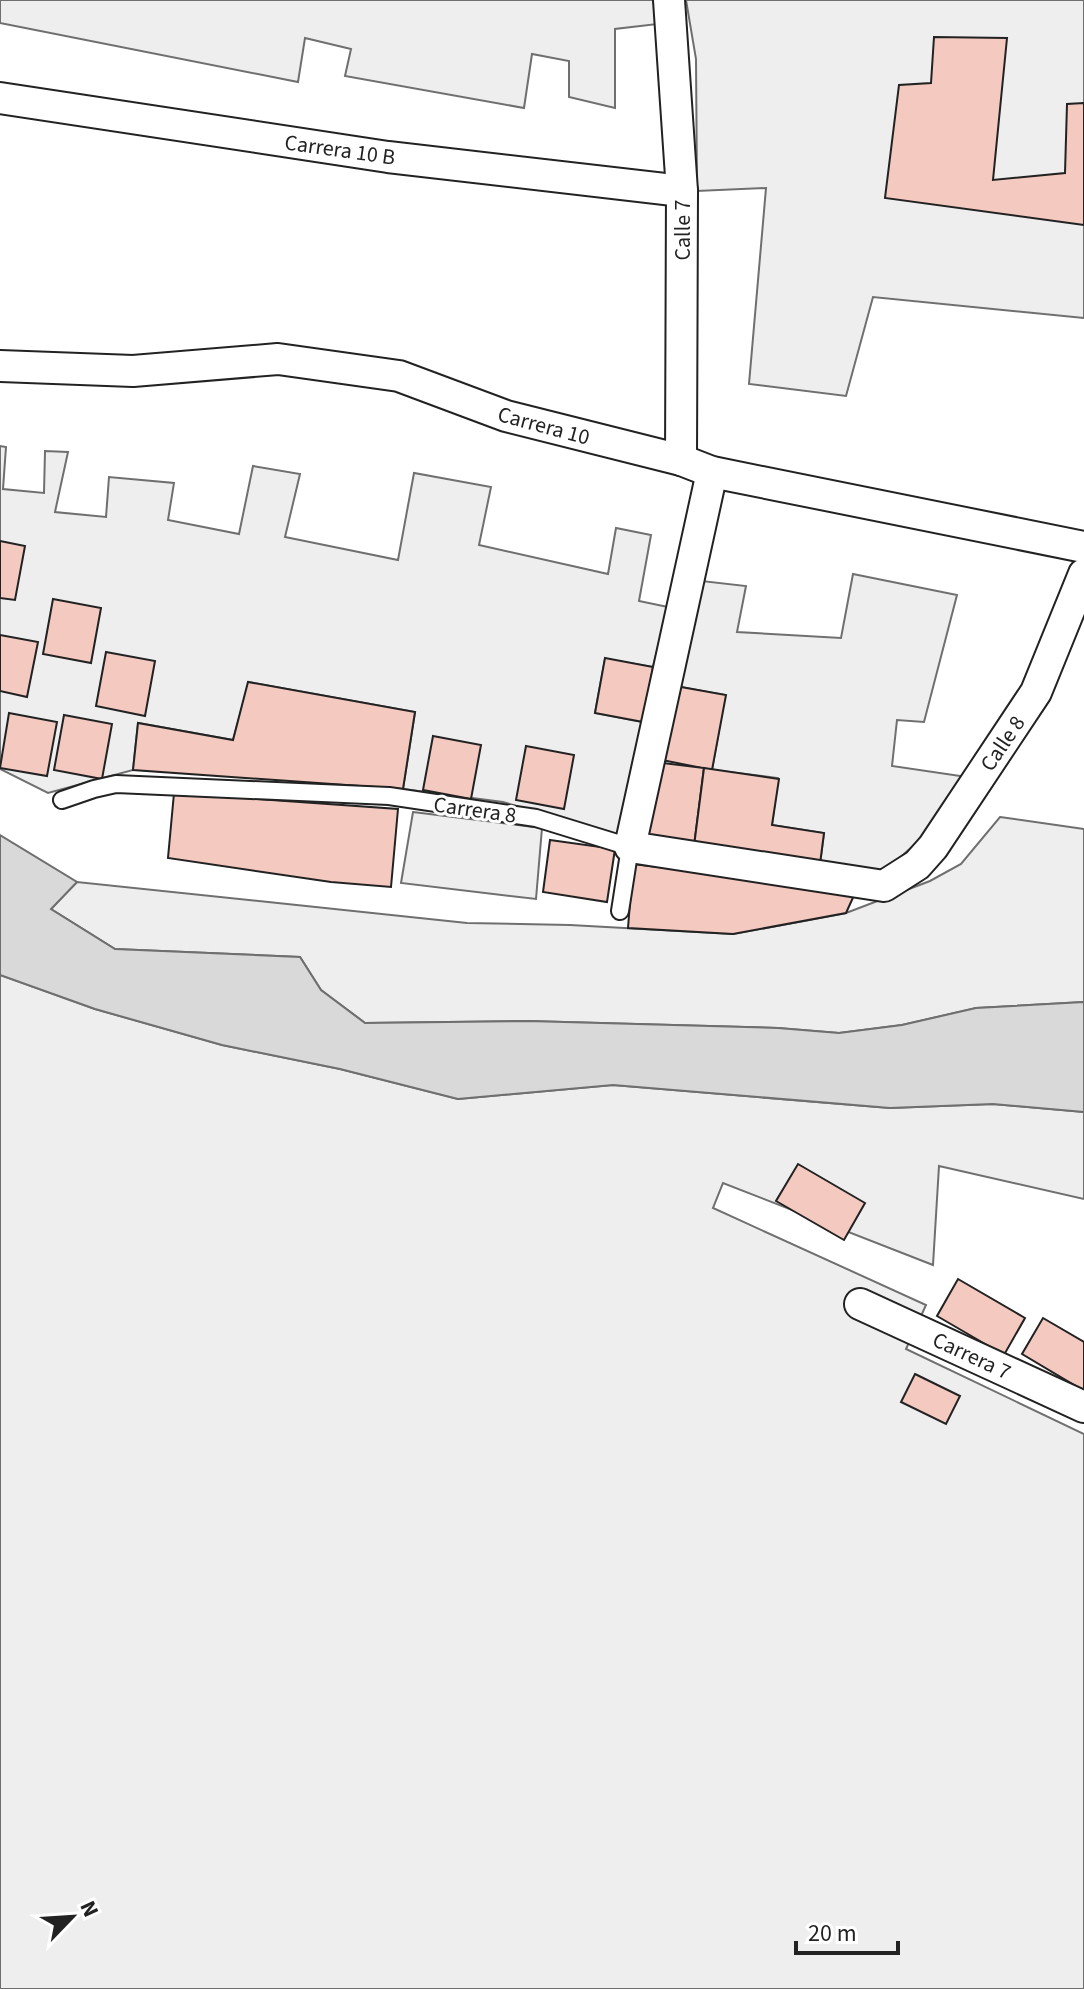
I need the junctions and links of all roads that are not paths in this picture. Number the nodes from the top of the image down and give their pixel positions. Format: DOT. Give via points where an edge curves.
graph roads {
  1 [pos="669,0"];
  2 [pos="0,98"];
  3 [pos="682,191"];
  4 [pos="0,366"];
  5 [pos="681,460"];
  6 [pos="712,472"];
  7 [pos="1084,547"];
  8 [pos="1084,574"];
  9 [pos="62,800"];
  10 [pos="630,847"];
  11 [pos="884,886"];
  12 [pos="620,911"];
  13 [pos="860,1304"];
  14 [pos="1084,1407"];
  1 -- 3 [label="street, Calle 7"];
  2 -- 3 [label="street, Carrera 10 B" via="388,157"];
  3 -- 5 [label="street, Calle 7"];
  4 -- 5 [label="street, Carrera 10" via="133,371 278,359 399,376 506,416"];
  5 -- 6 [label="street, Carrera 10"];
  6 -- 7 [label="street, Carrera 10"];
  6 -- 10 [label="street"];
  8 -- 11 [label="street, Calle 8" via="1036,692 933,847 917,865"];
  9 -- 10 [label="lane, Carrera 8" via="116,784 389,796 536,818"];
  10 -- 11 [label="street, Carrera 8"];
  10 -- 12 [label="lane"];
  13 -- 14 [label="street, Carrera 7"];
}
